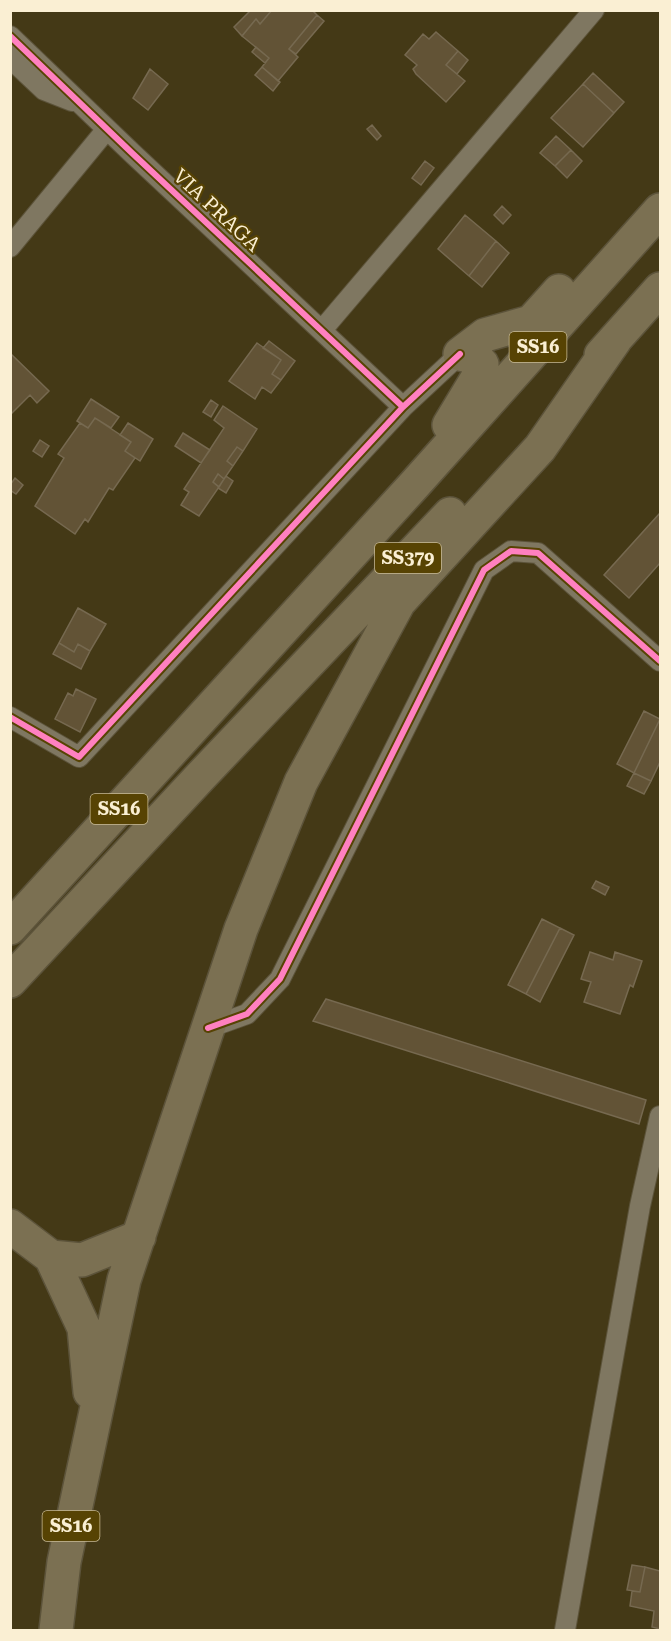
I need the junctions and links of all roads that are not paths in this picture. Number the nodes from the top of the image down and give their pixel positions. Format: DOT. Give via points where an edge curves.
graph roads {
  1 [pos="594,10"];
  2 [pos="10,36"];
  3 [pos="10,58"];
  4 [pos="83,106"];
  5 [pos="107,129"];
  6 [pos="660,210"];
  7 [pos="634,240"];
  8 [pos="10,247"];
  9 [pos="660,290"];
  10 [pos="322,330"];
  11 [pos="615,340"];
  12 [pos="460,354"];
  13 [pos="403,407"];
  14 [pos="415,484"];
  15 [pos="660,661"];
  16 [pos="227,690"];
  17 [pos="10,717"];
  18 [pos="10,928"];
  19 [pos="10,981"];
  20 [pos="208,1028"];
  21 [pos="660,1116"];
  22 [pos="10,1226"];
  23 [pos="138,1237"];
  24 [pos="51,1257"];
  25 [pos="93,1423"];
  26 [pos="56,1630"];
  27 [pos="565,1630"];
  1 -- 10 [label="street"];
  2 -- 4 [label="street, VIA PRAGA"];
  3 -- 4 [label="street, VIA PRAGA" via="44,90"];
  4 -- 5 [label="street, VIA PRAGA"];
  5 -- 8 [label="street"];
  5 -- 10 [label="street, VIA PRAGA"];
  6 -- 7 [label="highway, SS16"];
  7 -- 12 [label="highway" via="578,271 531,322 485,335"];
  7 -- 14 [label="highway, SS16"];
  9 -- 11 [label="highway, SS16"];
  10 -- 13 [label="street, VIA PRAGA"];
  11 -- 19 [label="highway, SS379"];
  11 -- 20 [label="highway, SS16" via="540,448 399,602 301,782 241,929"];
  12 -- 13 [label="street"];
  12 -- 14 [label="highway" via="474,357 482,364 478,377"];
  13 -- 17 [label="street" via="79,757"];
  14 -- 16 [label="highway, SS379"];
  15 -- 20 [label="street" via="538,553 511,551 484,570 280,979 247,1014"];
  16 -- 18 [label="highway, SS16"];
  20 -- 23 [label="highway, SS16"];
  21 -- 27 [label="street" via="640,1206"];
  22 -- 24 [label="highway"];
  23 -- 24 [label="highway" via="82,1260"];
  23 -- 25 [label="highway, SS16" via="124,1280"];
  24 -- 25 [label="highway" via="84,1328"];
  25 -- 26 [label="highway, SS16" via="64,1562"];
}
